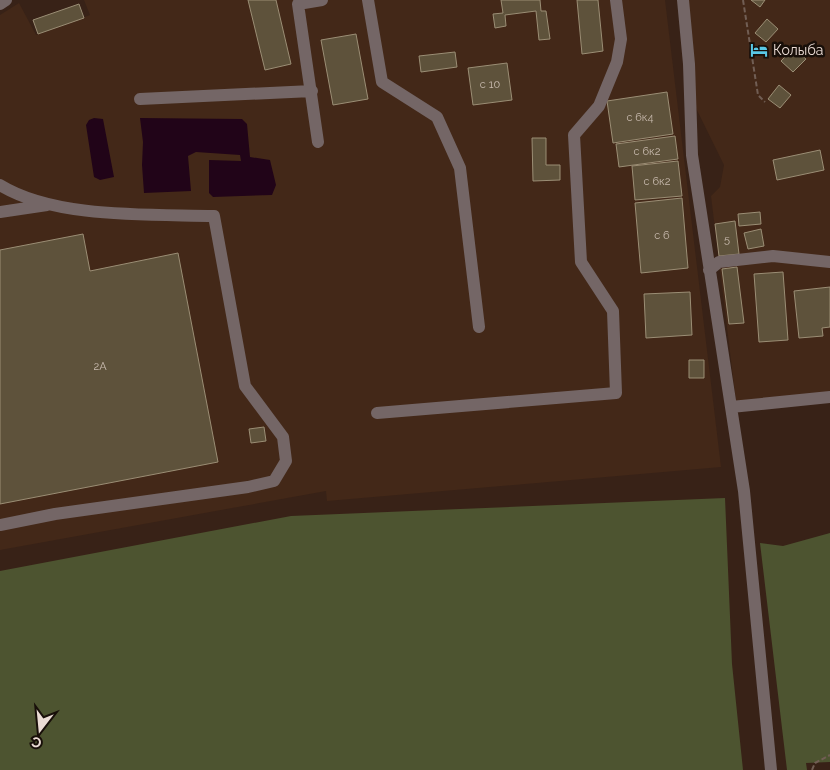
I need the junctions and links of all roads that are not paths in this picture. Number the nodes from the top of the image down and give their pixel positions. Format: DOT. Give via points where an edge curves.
graph roads {
  1 [pos="6,0"];
  2 [pos="322,0"];
  3 [pos="368,0"];
  4 [pos="616,0"];
  5 [pos="683,0"];
  6 [pos="0,4"];
  7 [pos="312,91"];
  8 [pos="140,99"];
  9 [pos="318,142"];
  10 [pos="0,185"];
  11 [pos="48,205"];
  12 [pos="0,212"];
  13 [pos="830,262"];
  14 [pos="709,270"];
  15 [pos="479,327"];
  16 [pos="830,397"];
  17 [pos="731,407"];
  18 [pos="377,413"];
  19 [pos="0,525"];
  20 [pos="771,770"];
  1 -- 6 [label="street"];
  2 -- 7 [label="street" via="298,4"];
  3 -- 15 [label="street" via="382,82 437,117 460,168"];
  4 -- 18 [label="street" via="621,40 617,62 599,106 574,135 580,262 613,311 616,393"];
  5 -- 14 [label="street" via="692,155"];
  7 -- 8 [label="street"];
  7 -- 9 [label="street"];
  10 -- 11 [label="street"];
  11 -- 12 [label="street"];
  11 -- 19 [label="street" via="142,215 214,216 245,386 284,437 286,461 274,481 248,487 55,514"];
  13 -- 14 [label="street" via="773,256 719,262"];
  14 -- 17 [label="street"];
  16 -- 17 [label="street"];
  17 -- 20 [label="street" via="744,491"];
}
